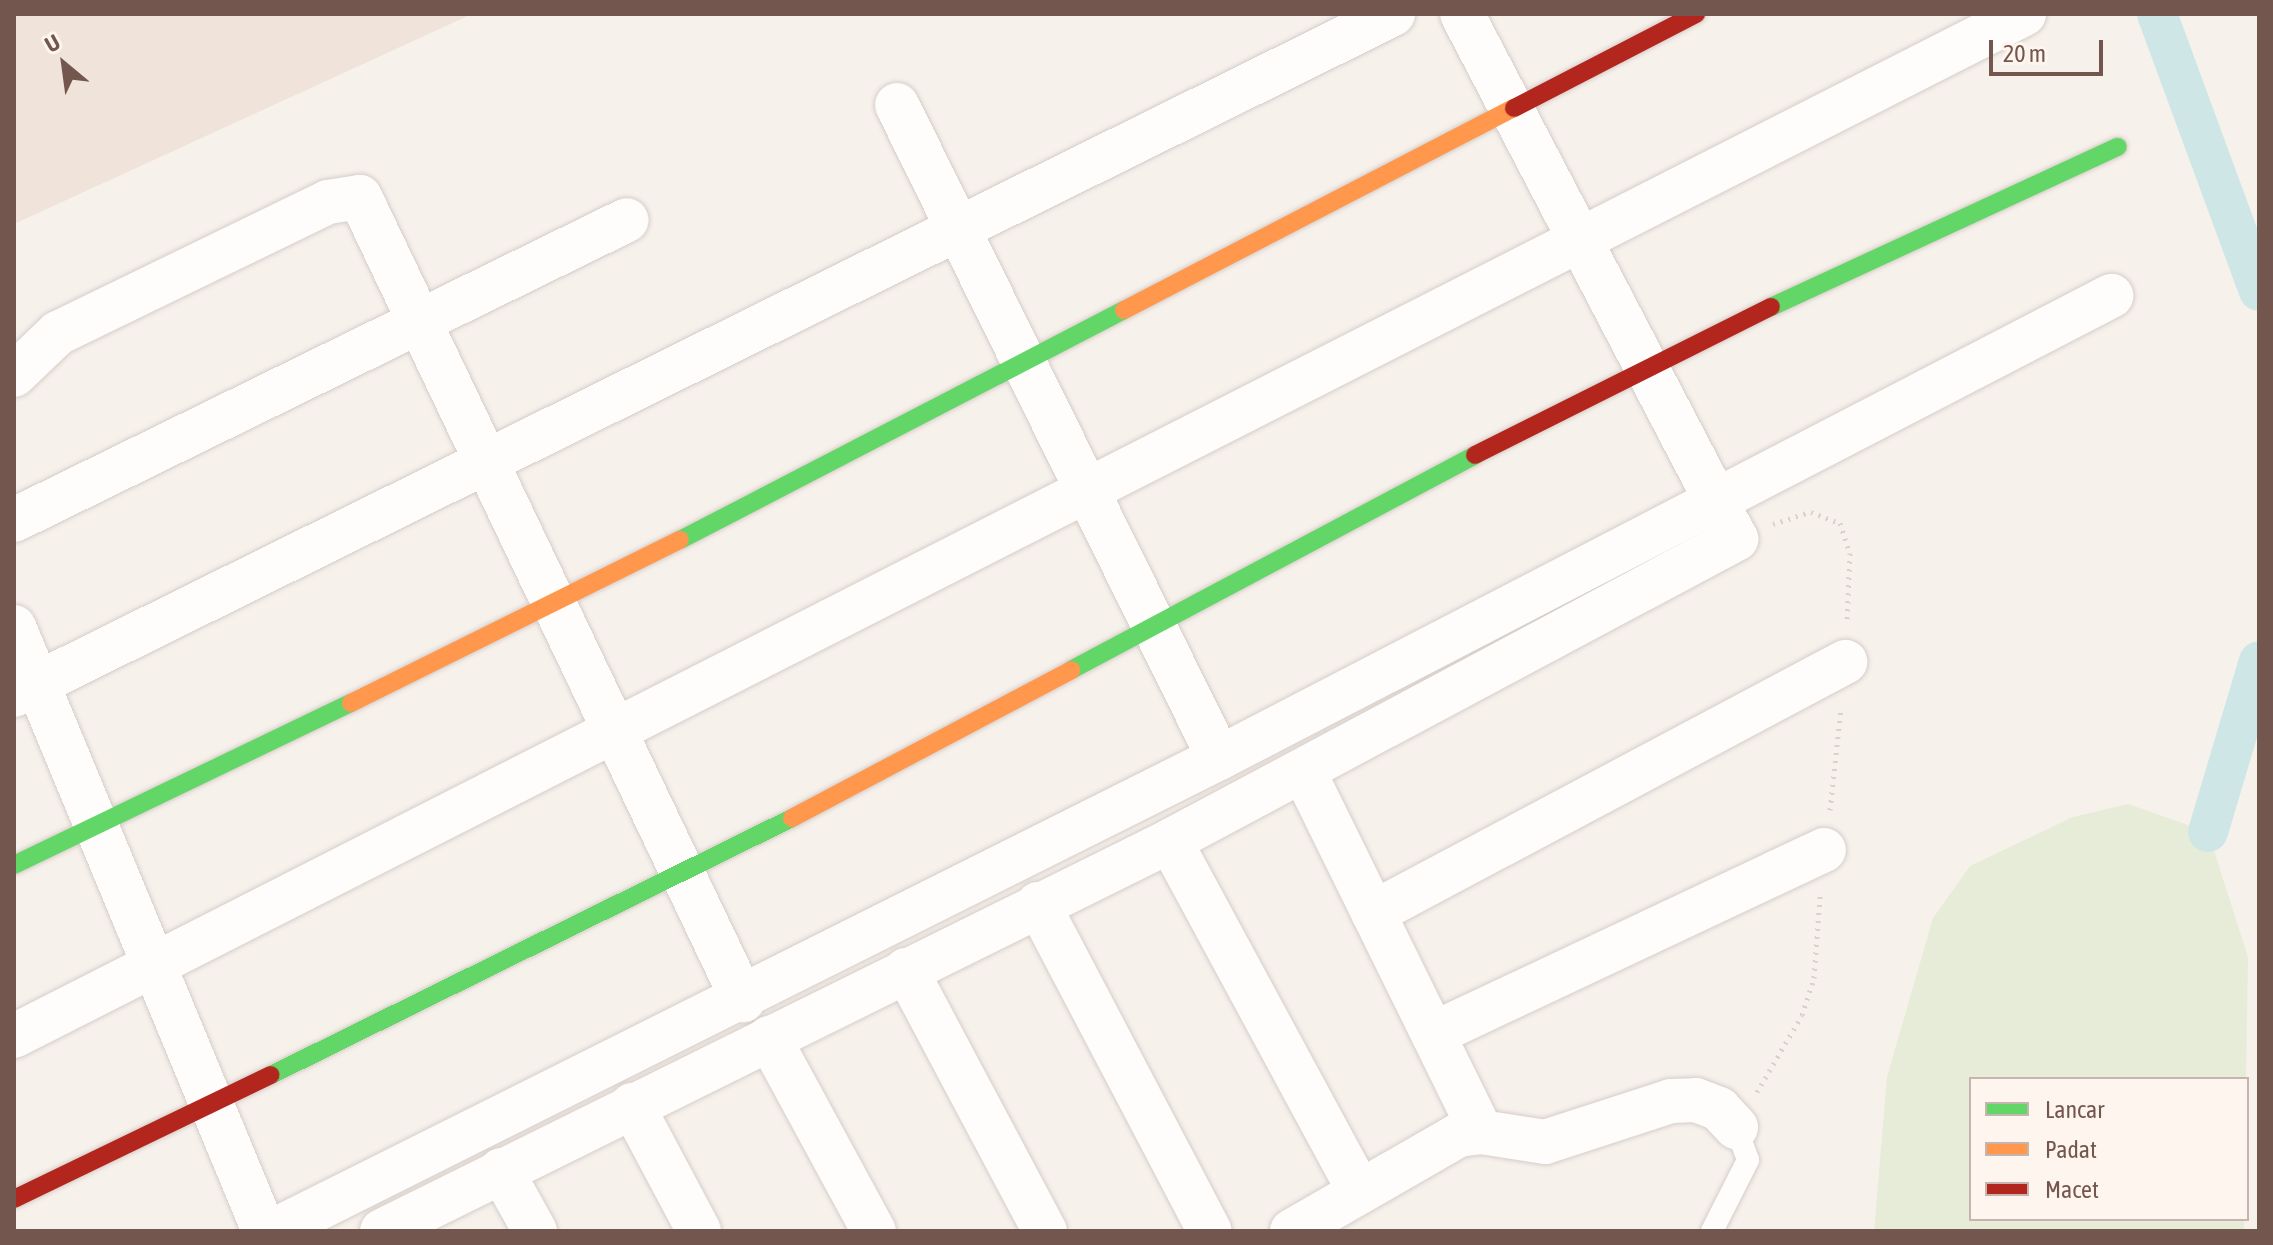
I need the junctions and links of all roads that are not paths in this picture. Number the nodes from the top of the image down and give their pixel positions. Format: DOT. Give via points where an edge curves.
graph roads {
  1 [pos="1393,14"];
  2 [pos="1462,14"];
  3 [pos="1696,14"];
  4 [pos="2024,14"];
  5 [pos="897,105"];
  6 [pos="1512,110"];
  7 [pos="2118,147"];
  8 [pos="627,220"];
  9 [pos="961,228"];
  10 [pos="1580,238"];
  11 [pos="2111,296"];
  12 [pos="423,322"];
  13 [pos="1026,361"];
  14 [pos="1647,364"];
  15 [pos="14,375"];
  16 [pos="489,461"];
  17 [pos="1089,490"];
  18 [pos="1717,496"];
  19 [pos="14,520"];
  20 [pos="1551,583"];
  21 [pos="557,604"];
  22 [pos="1569,623"];
  23 [pos="14,627"];
  24 [pos="1156,628"];
  25 [pos="1845,662"];
  26 [pos="26,689"];
  27 [pos="617,732"];
  28 [pos="1219,758"];
  29 [pos="1304,772"];
  30 [pos="95,823"];
  31 [pos="1170,841"];
  32 [pos="1824,850"];
  33 [pos="14,865"];
  34 [pos="685,875"];
  35 [pos="1038,904"];
  36 [pos="1373,913"];
  37 [pos="155,968"];
  38 [pos="906,970"];
  39 [pos="743,1000"];
  40 [pos="1433,1034"];
  41 [pos="14,1036"];
  42 [pos="769,1038"];
  43 [pos="212,1105"];
  44 [pos="632,1105"];
  45 [pos="1736,1127"];
  46 [pos="1481,1132"];
  47 [pos="501,1170"];
  48 [pos="1360,1192"];
  49 [pos="14,1199"];
  50 [pos="264,1231"];
  51 [pos="273,1231"];
  52 [pos="382,1231"];
  53 [pos="535,1231"];
  54 [pos="699,1231"];
  55 [pos="874,1231"];
  56 [pos="1045,1231"];
  57 [pos="1210,1231"];
  58 [pos="1292,1231"];
  59 [pos="1712,1231"];
  1 -- 9 [label="street"];
  2 -- 6 [label="street"];
  3 -- 6 [label="street"];
  4 -- 10 [label="street"];
  5 -- 9 [label="street"];
  6 -- 10 [label="street"];
  6 -- 13 [label="street"];
  7 -- 14 [label="street"];
  8 -- 12 [label="street"];
  9 -- 13 [label="street"];
  9 -- 16 [label="street"];
  10 -- 14 [label="street"];
  10 -- 17 [label="street"];
  11 -- 18 [label="street"];
  12 -- 15 [label="street" via="369,205 347,195 58,333"];
  12 -- 16 [label="street"];
  12 -- 19 [label="street"];
  13 -- 17 [label="street"];
  13 -- 21 [label="street"];
  14 -- 18 [label="street"];
  14 -- 24 [label="street"];
  16 -- 21 [label="street"];
  16 -- 26 [label="street"];
  17 -- 24 [label="street"];
  17 -- 27 [label="street"];
  18 -- 20 [label="street"];
  18 -- 22 [label="street" via="1736,539"];
  20 -- 22 [label="street"];
  20 -- 28 [label="street"];
  21 -- 27 [label="street"];
  21 -- 30 [label="street"];
  22 -- 29 [label="street"];
  23 -- 26 [label="street"];
  24 -- 28 [label="street"];
  24 -- 34 [label="street"];
  25 -- 36 [label="street"];
  26 -- 30 [label="street"];
  27 -- 34 [label="street"];
  27 -- 37 [label="street"];
  28 -- 39 [label="street"];
  29 -- 31 [label="street"];
  29 -- 36 [label="street"];
  30 -- 33 [label="street"];
  30 -- 37 [label="street"];
  31 -- 35 [label="street"];
  31 -- 48 [label="street"];
  32 -- 40 [label="street"];
  34 -- 39 [label="street"];
  34 -- 43 [label="street"];
  35 -- 38 [label="street"];
  35 -- 57 [label="street"];
  36 -- 40 [label="street"];
  37 -- 41 [label="street"];
  37 -- 43 [label="street"];
  38 -- 42 [label="street"];
  38 -- 56 [label="street"];
  39 -- 51 [label="street"];
  40 -- 46 [label="street"];
  42 -- 44 [label="street"];
  42 -- 55 [label="street"];
  43 -- 49 [label="street"];
  43 -- 50 [label="street"];
  44 -- 47 [label="street"];
  44 -- 54 [label="street"];
  45 -- 46 [label="street" via="1719,1109 1696,1100 1671,1101 1545,1142"];
  45 -- 59 [label="lane" via="1748,1160"];
  46 -- 48 [label="street" via="1459,1135"];
  47 -- 52 [label="street"];
  47 -- 53 [label="street"];
  48 -- 58 [label="street"];
}
